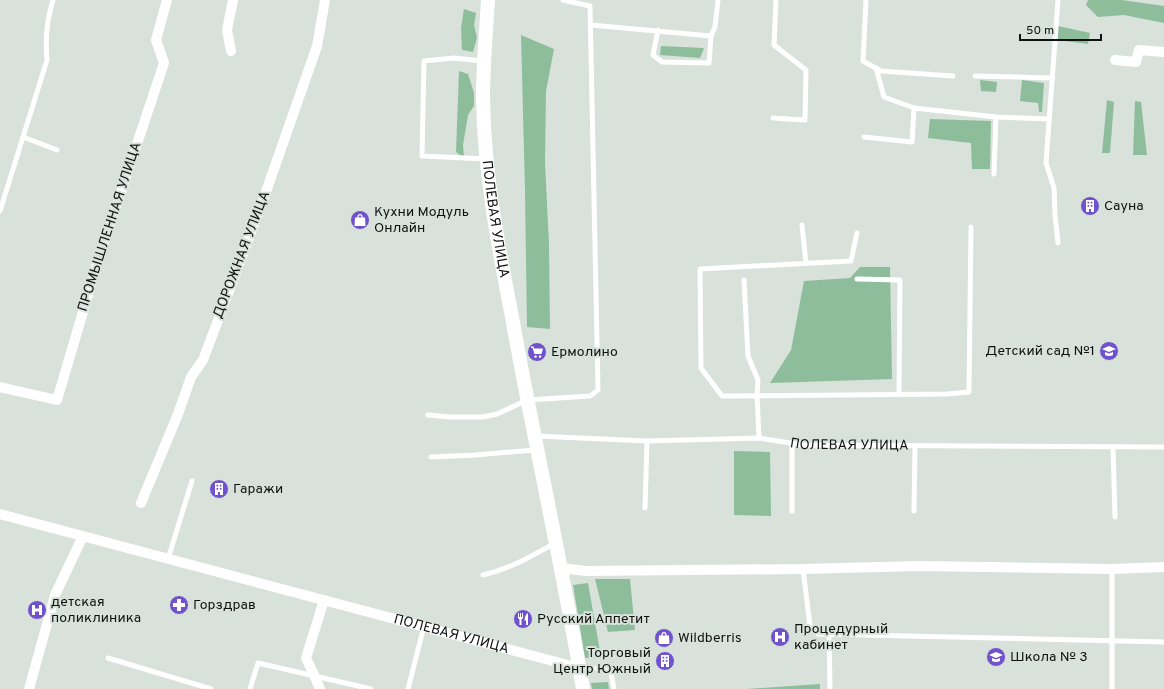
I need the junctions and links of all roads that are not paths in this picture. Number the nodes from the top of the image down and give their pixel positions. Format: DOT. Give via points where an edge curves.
graph roads {
  1 [pos="53,0"];
  2 [pos="167,0"];
  3 [pos="233,0"];
  4 [pos="326,0"];
  5 [pos="488,0"];
  6 [pos="563,0"];
  7 [pos="570,0"];
  8 [pos="718,0"];
  9 [pos="776,0"];
  10 [pos="866,0"];
  11 [pos="1058,0"];
  12 [pos="591,25"];
  13 [pos="658,30"];
  14 [pos="711,36"];
  15 [pos="231,51"];
  16 [pos="1164,52"];
  17 [pos="1115,60"];
  18 [pos="485,62"];
  19 [pos="876,68"];
  20 [pos="954,76"];
  21 [pos="975,76"];
  22 [pos="1053,78"];
  23 [pos="914,108"];
  24 [pos="996,117"];
  25 [pos="772,118"];
  26 [pos="1049,119"];
  27 [pos="23,137"];
  28 [pos="864,137"];
  29 [pos="57,150"];
  30 [pos="487,159"];
  31 [pos="994,174"];
  32 [pos="0,211"];
  33 [pos="802,225"];
  34 [pos="971,227"];
  35 [pos="857,233"];
  36 [pos="1058,243"];
  37 [pos="806,263"];
  38 [pos="858,279"];
  39 [pos="744,280"];
  40 [pos="0,387"];
  41 [pos="899,394"];
  42 [pos="757,395"];
  43 [pos="527,400"];
  44 [pos="428,415"];
  45 [pos="759,438"];
  46 [pos="647,441"];
  47 [pos="536,443"];
  48 [pos="792,443"];
  49 [pos="915,446"];
  50 [pos="1113,447"];
  51 [pos="1164,447"];
  52 [pos="431,457"];
  53 [pos="192,481"];
  54 [pos="141,503"];
  55 [pos="645,508"];
  56 [pos="792,511"];
  57 [pos="914,511"];
  58 [pos="0,514"];
  59 [pos="1115,517"];
  60 [pos="83,536"];
  61 [pos="556,542"];
  62 [pos="168,559"];
  63 [pos="1164,567"];
  64 [pos="561,568"];
  65 [pos="803,569"];
  66 [pos="1112,569"];
  67 [pos="484,575"];
  68 [pos="324,600"];
  69 [pos="424,626"];
  70 [pos="829,634"];
  71 [pos="1113,640"];
  72 [pos="1164,642"];
  73 [pos="108,658"];
  74 [pos="579,668"];
  75 [pos="610,668"];
  76 [pos="642,670"];
  77 [pos="315,677"];
  78 [pos="29,689"];
  79 [pos="211,689"];
  80 [pos="250,689"];
  81 [pos="320,689"];
  82 [pos="372,689"];
  83 [pos="408,689"];
  84 [pos="583,689"];
  85 [pos="614,689"];
  86 [pos="830,689"];
  87 [pos="1112,689"];
  1 -- 27 [label="lane" via="46,46 47,60"];
  2 -- 40 [label="street, ПРОМЫШЛЕННАЯ УЛИЦА" via="156,40 164,63 98,261 57,400"];
  3 -- 15 [label="street" via="227,30"];
  4 -- 54 [label="street, ДОРОЖНАЯ УЛИЦА" via="317,46 261,206 203,360 191,377"];
  5 -- 18 [label="main road, ПОЛЕВАЯ УЛИЦА"];
  6 -- 7 [label="lane"];
  7 -- 12 [label="lane" via="590,6"];
  8 -- 14 [label="lane" via="716,27"];
  9 -- 25 [label="lane" via="774,45 806,70 804,120"];
  10 -- 19 [label="lane" via="863,61"];
  11 -- 22 [label="lane"];
  12 -- 13 [label="lane"];
  12 -- 43 [label="lane" via="598,390 590,396"];
  13 -- 14 [label="lane"];
  13 -- 14 [label="lane" via="653,55 662,62 709,63"];
  16 -- 17 [label="street" via="1139,50 1136,62"];
  18 -- 30 [label="main road, ПОЛЕВАЯ УЛИЦА" via="483,98"];
  18 -- 30 [label="lane" via="454,58 424,60 422,156"];
  19 -- 20 [label="lane" via="881,71"];
  19 -- 23 [label="lane" via="884,97"];
  21 -- 22 [label="lane"];
  22 -- 26 [label="lane"];
  23 -- 24 [label="lane"];
  23 -- 28 [label="lane" via="912,142"];
  24 -- 26 [label="lane"];
  24 -- 31 [label="lane"];
  26 -- 36 [label="lane" via="1046,163 1054,188"];
  27 -- 29 [label="lane"];
  27 -- 32 [label="lane"];
  30 -- 43 [label="main road, ПОЛЕВАЯ УЛИЦА" via="492,210"];
  33 -- 37 [label="lane"];
  34 -- 41 [label="lane" via="969,392"];
  35 -- 37 [label="lane" via="851,260"];
  37 -- 42 [label="lane" via="700,269 701,368 722,396"];
  38 -- 41 [label="lane" via="900,280"];
  39 -- 42 [label="lane" via="748,356 758,380"];
  41 -- 42 [label="lane"];
  42 -- 45 [label="lane"];
  43 -- 44 [label="lane" via="497,414 483,417"];
  43 -- 47 [label="main road, ПОЛЕВАЯ УЛИЦА"];
  45 -- 46 [label="lane, ПОЛЕВАЯ УЛИЦА"];
  45 -- 48 [label="lane, ПОЛЕВАЯ УЛИЦА"];
  46 -- 47 [label="lane, ПОЛЕВАЯ УЛИЦА"];
  46 -- 55 [label="lane"];
  47 -- 52 [label="lane" via="475,455"];
  47 -- 61 [label="main road, ПОЛЕВАЯ УЛИЦА"];
  48 -- 49 [label="lane, ПОЛЕВАЯ УЛИЦА"];
  48 -- 56 [label="lane"];
  49 -- 50 [label="lane, ПОЛЕВАЯ УЛИЦА"];
  49 -- 57 [label="lane"];
  50 -- 51 [label="lane, ПОЛЕВАЯ УЛИЦА"];
  50 -- 59 [label="lane"];
  53 -- 62 [label="lane"];
  58 -- 60 [label="street"];
  60 -- 62 [label="street"];
  60 -- 78 [label="street" via="55,595"];
  61 -- 64 [label="main road, ПОЛЕВАЯ УЛИЦА"];
  61 -- 67 [label="lane" via="501,571"];
  62 -- 68 [label="street, ПОЛЕВАЯ УЛИЦА"];
  63 -- 66 [label="street"];
  64 -- 65 [label="street" via="586,571"];
  64 -- 74 [label="main road, ПОЛЕВАЯ УЛИЦА"];
  65 -- 66 [label="street" via="919,566"];
  65 -- 70 [label="lane" via="810,626 818,634"];
  66 -- 71 [label="lane"];
  68 -- 69 [label="street, ПОЛЕВАЯ УЛИЦА"];
  68 -- 77 [label="street" via="306,658"];
  69 -- 74 [label="street, ПОЛЕВАЯ УЛИЦА"];
  69 -- 83 [label="lane"];
  70 -- 71 [label="lane"];
  70 -- 86 [label="lane"];
  71 -- 72 [label="lane"];
  71 -- 87 [label="lane"];
  73 -- 79 [label="lane"];
  74 -- 75 [label="lane"];
  74 -- 84 [label="main road, ПОЛЕВАЯ УЛИЦА"];
  75 -- 76 [label="lane"];
  75 -- 85 [label="lane"];
  77 -- 80 [label="lane" via="258,663"];
  77 -- 81 [label="street"];
  77 -- 82 [label="lane"];
}
